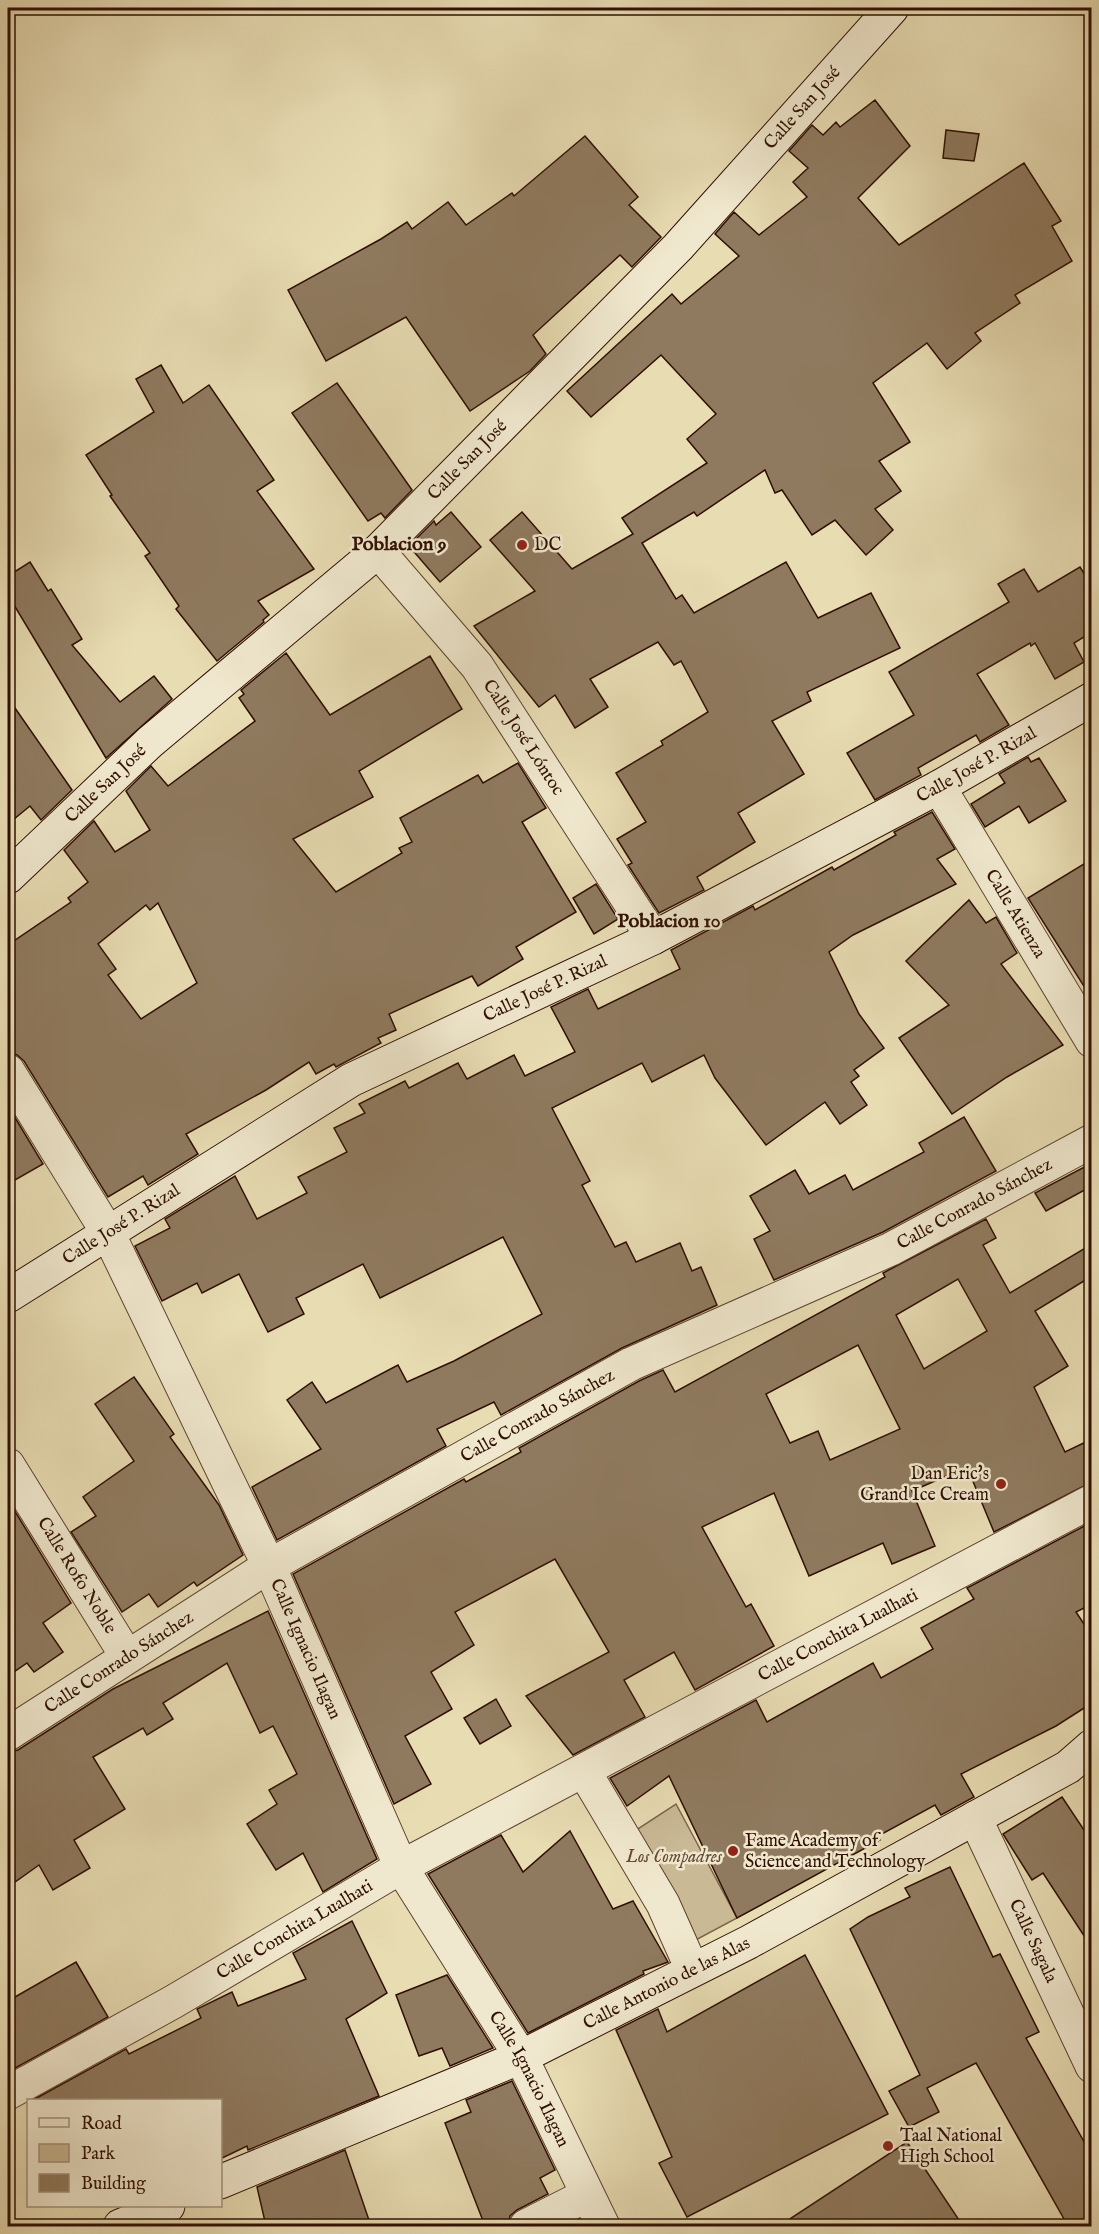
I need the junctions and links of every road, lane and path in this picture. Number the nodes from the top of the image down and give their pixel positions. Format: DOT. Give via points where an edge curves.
graph roads {
  1 [pos="892,8"];
  2 [pos="378,551"];
  3 [pos="1092,699"];
  4 [pos="939,787"];
  5 [pos="8,877"];
  6 [pos="652,938"];
  7 [pos="1092,1041"];
  8 [pos="8,1071"];
  9 [pos="1092,1141"];
  10 [pos="108,1233"];
  11 [pos="8,1296"];
  12 [pos="8,1465"];
  13 [pos="1092,1501"];
  14 [pos="269,1566"];
  15 [pos="126,1655"];
  16 [pos="8,1734"];
  17 [pos="1092,1746"];
  18 [pos="584,1771"];
  19 [pos="975,1818"];
  20 [pos="401,1867"];
  21 [pos="692,1969"];
  22 [pos="521,2057"];
  23 [pos="1092,2066"];
  24 [pos="8,2093"];
  25 [pos="222,2181"];
  26 [pos="587,2195"];
  27 [pos="163,2207"];
  28 [pos="120,2226"];
  29 [pos="526,2226"];
  30 [pos="603,2226"];
  1 -- 2 [label="street, Calle San José" via="678,247"];
  2 -- 5 [label="street, Calle San José" via="150,742"];
  2 -- 6 [label="street, Calle José Lóntoc" via="477,666"];
  3 -- 4 [label="street, Calle José P. Rizal"];
  4 -- 6 [label="street, Calle José P. Rizal"];
  4 -- 7 [label="street, Calle Atienza"];
  6 -- 10 [label="street, Calle José P. Rizal" via="351,1080"];
  8 -- 10 [label="street, Calle Ignacio Ilagan"];
  9 -- 14 [label="street, Calle Conrado Sánchez" via="891,1249 631,1364"];
  10 -- 11 [label="street, Calle José P. Rizal"];
  10 -- 14 [label="street, Calle Ignacio Ilagan"];
  12 -- 15 [label="street, Calle Rofo Noble"];
  13 -- 18 [label="street, Calle Conchita Lualhati"];
  14 -- 15 [label="street, Calle Conrado Sánchez"];
  14 -- 20 [label="street, Calle Ignacio Ilagan"];
  15 -- 16 [label="street, Calle Conrado Sánchez"];
  17 -- 19 [label="street, Calle Antonio de las Alas" via="1068,1767"];
  18 -- 20 [label="street, Calle Conchita Lualhati"];
  18 -- 21 [label="street" via="663,1904"];
  19 -- 21 [label="street, Calle Antonio de las Alas" via="810,1910"];
  19 -- 23 [label="street, Calle Sagala"];
  20 -- 22 [label="street, Calle Ignacio Ilagan"];
  20 -- 24 [label="street, Calle Conchita Lualhati" via="173,2002"];
  21 -- 22 [label="street, Calle Antonio de las Alas"];
  22 -- 25 [label="street, Calle Antonio de las Alas"];
  22 -- 26 [label="street, Calle Ignacio Ilagan"];
  26 -- 29 [label="street"];
  26 -- 30 [label="street, Calle Ignacio Ilagan"];
  27 -- 28 [label="street"];
}
